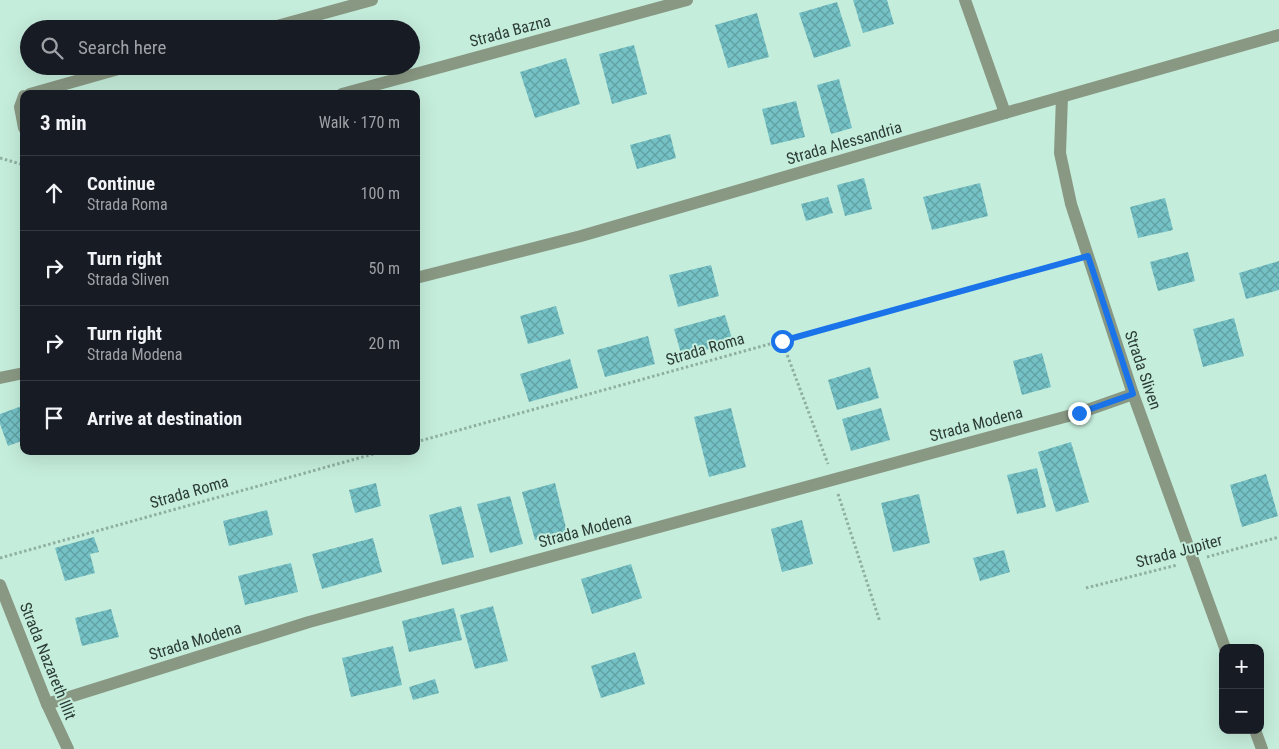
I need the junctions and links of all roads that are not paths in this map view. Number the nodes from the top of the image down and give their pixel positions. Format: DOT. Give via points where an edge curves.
graph roads {
  1 [pos="372,0"];
  2 [pos="687,0"];
  3 [pos="965,0"];
  4 [pos="299,20"];
  5 [pos="1279,35"];
  6 [pos="420,73"];
  7 [pos="97,75"];
  8 [pos="412,75"];
  9 [pos="44,90"];
  10 [pos="357,90"];
  11 [pos="1062,97"];
  12 [pos="1005,113"];
  13 [pos="420,277"];
  14 [pos="20,374"];
  15 [pos="0,378"];
  16 [pos="1133,394"];
  17 [pos="0,585"];
  18 [pos="1223,644"];
  19 [pos="47,704"];
  20 [pos="1256,734"];
  21 [pos="68,749"];
  22 [pos="1262,749"];
  1 -- 4 [label="street"];
  2 -- 6 [label="street, Strada Bazna"];
  3 -- 12 [label="street"];
  5 -- 11 [label="street, Strada Alessandria"];
  7 -- 9 [label="street"];
  8 -- 10 [label="street, Strada Bazna"];
  11 -- 12 [label="street, Strada Alessandria"];
  11 -- 16 [label="street, Strada Sliven" via="1060,153 1070,204"];
  12 -- 13 [label="street, Strada Alessandria" via="581,236"];
  14 -- 15 [label="street"];
  16 -- 18 [label="street, Strada Sliven"];
  16 -- 19 [label="street, Strada Modena" via="1079,413 309,622"];
  17 -- 19 [label="street, Strada Nazareth Illit"];
  19 -- 21 [label="street, Strada Nazareth Illit"];
  20 -- 22 [label="street"];
}
